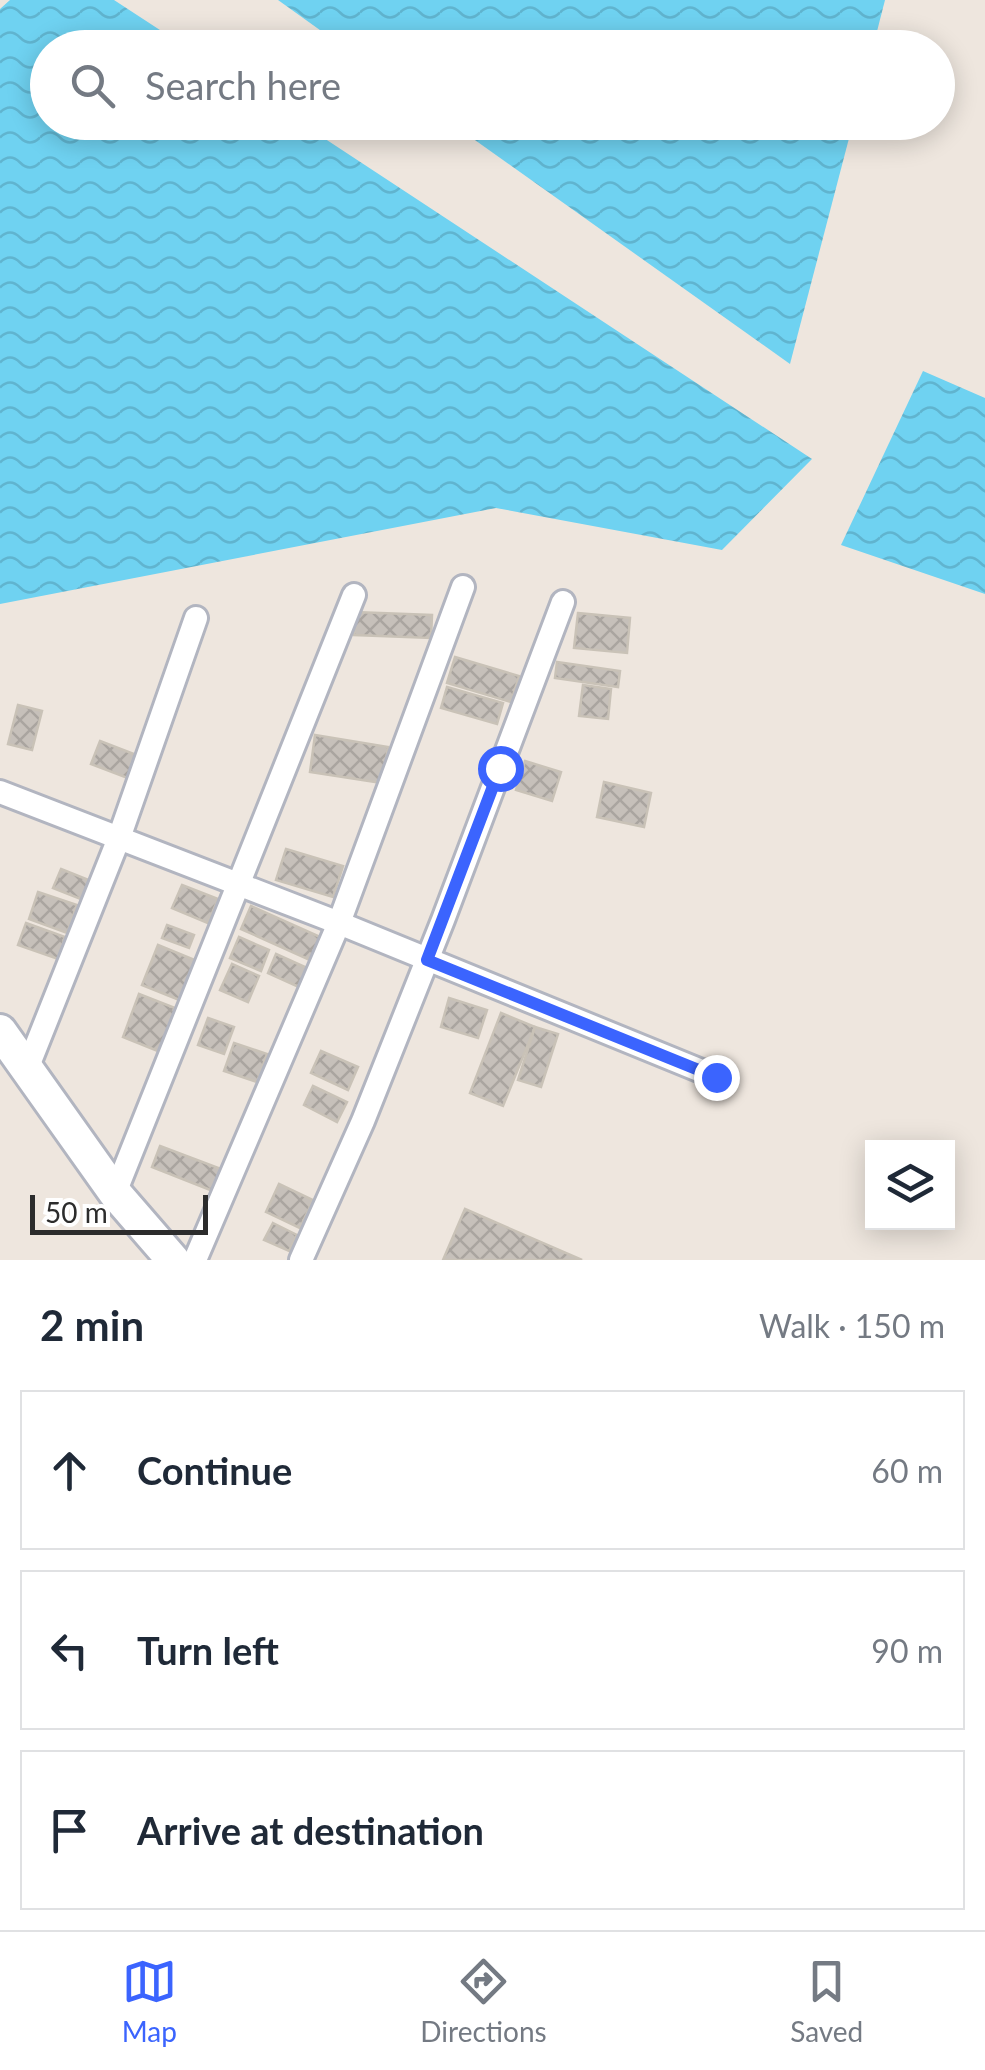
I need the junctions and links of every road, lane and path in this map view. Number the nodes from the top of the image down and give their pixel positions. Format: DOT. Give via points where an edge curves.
graph roads {
  1 [pos="463,587"];
  2 [pos="354,594"];
  3 [pos="563,602"];
  4 [pos="196,618"];
  5 [pos="0,792"];
  6 [pos="119,838"];
  7 [pos="238,884"];
  8 [pos="339,923"];
  9 [pos="427,960"];
  10 [pos="0,1031"];
  11 [pos="27,1069"];
  12 [pos="716,1077"];
  13 [pos="115,1192"];
  14 [pos="173,1260"];
  15 [pos="195,1260"];
  16 [pos="301,1260"];
  1 -- 8 [label="street"];
  2 -- 7 [label="street"];
  3 -- 9 [label="street"];
  4 -- 6 [label="street"];
  5 -- 6 [label="street"];
  6 -- 7 [label="street"];
  6 -- 11 [label="street"];
  7 -- 8 [label="street"];
  7 -- 13 [label="street"];
  8 -- 9 [label="street"];
  8 -- 15 [label="street"];
  9 -- 12 [label="street"];
  9 -- 16 [label="street"];
  10 -- 11 [label="main road"];
  11 -- 13 [label="main road"];
  13 -- 14 [label="main road"];
}
